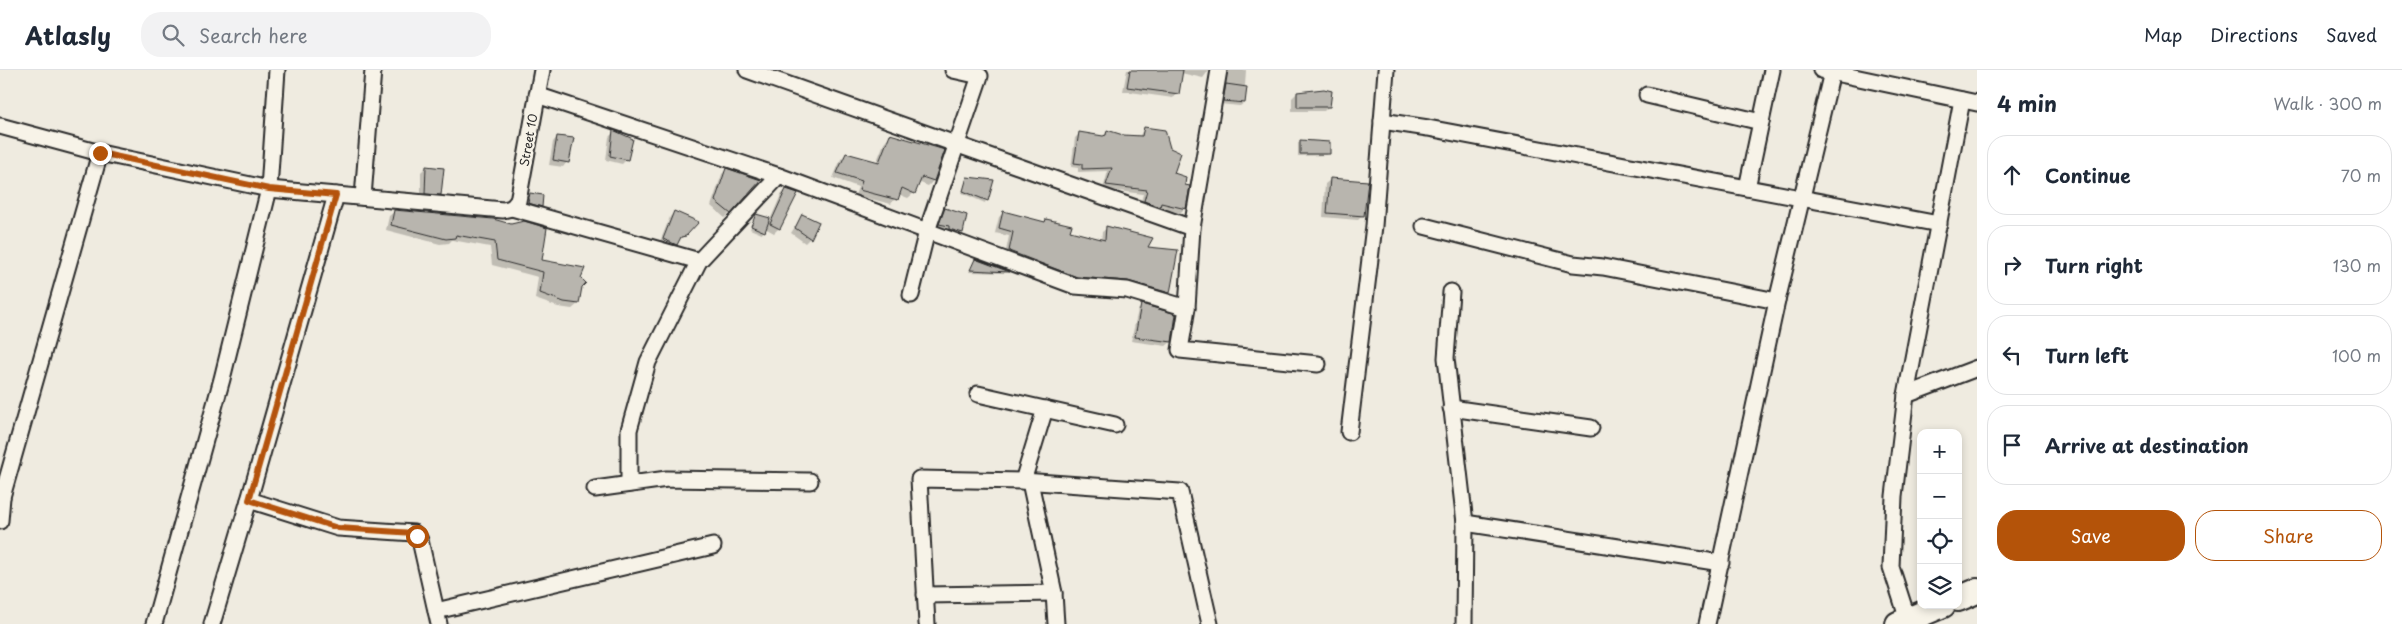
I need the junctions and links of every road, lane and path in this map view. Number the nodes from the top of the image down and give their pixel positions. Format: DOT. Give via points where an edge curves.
graph roads {
  1 [pos="277,70"];
  2 [pos="373,70"];
  3 [pos="542,70"];
  4 [pos="747,70"];
  5 [pos="953,70"];
  6 [pos="1219,70"];
  7 [pos="1386,70"];
  8 [pos="1772,70"];
  9 [pos="1826,71"];
  10 [pos="537,94"];
  11 [pos="1647,95"];
  12 [pos="1962,100"];
  13 [pos="1977,103"];
  14 [pos="1382,121"];
  15 [pos="1761,122"];
  16 [pos="0,126"];
  17 [pos="958,146"];
  18 [pos="100,153"];
  19 [pos="779,176"];
  20 [pos="1747,188"];
  21 [pos="269,189"];
  22 [pos="336,195"];
  23 [pos="363,197"];
  24 [pos="1801,198"];
  25 [pos="512,208"];
  26 [pos="1939,224"];
  27 [pos="1424,226"];
  28 [pos="1192,228"];
  29 [pos="927,231"];
  30 [pos="699,261"];
  31 [pos="1451,292"];
  32 [pos="911,295"];
  33 [pos="1777,301"];
  34 [pos="1187,308"];
  35 [pos="1318,364"];
  36 [pos="1977,368"];
  37 [pos="978,394"];
  38 [pos="1906,395"];
  39 [pos="1451,408"];
  40 [pos="1045,409"];
  41 [pos="1116,425"];
  42 [pos="1591,428"];
  43 [pos="1349,432"];
  44 [pos="810,481"];
  45 [pos="1027,482"];
  46 [pos="629,484"];
  47 [pos="595,489"];
  48 [pos="1,497"];
  49 [pos="249,500"];
  50 [pos="0,521"];
  51 [pos="1465,523"];
  52 [pos="713,546"];
  53 [pos="1721,563"];
  54 [pos="1977,591"];
  55 [pos="1054,593"];
  56 [pos="925,596"];
  57 [pos="1962,597"];
  58 [pos="1934,609"];
  59 [pos="438,617"];
  60 [pos="1903,622"];
  61 [pos="154,624"];
  62 [pos="212,624"];
  63 [pos="927,624"];
  64 [pos="1056,624"];
  65 [pos="1210,624"];
  66 [pos="1464,624"];
  67 [pos="1707,624"];
  1 -- 21 [label="street"];
  2 -- 23 [label="street"];
  3 -- 10 [label="street, Street 10"];
  4 -- 17 [label="street"];
  5 -- 17 [label="street" via="980,76"];
  6 -- 28 [label="street"];
  7 -- 14 [label="street"];
  8 -- 15 [label="street"];
  9 -- 12 [label="street"];
  9 -- 24 [label="street"];
  10 -- 19 [label="street"];
  10 -- 25 [label="street, Street 10" via="518,201"];
  11 -- 15 [label="street"];
  12 -- 13 [label="street"];
  12 -- 26 [label="street"];
  14 -- 20 [label="street"];
  14 -- 43 [label="street" via="1374,226"];
  15 -- 20 [label="street"];
  16 -- 18 [label="street"];
  17 -- 28 [label="street"];
  17 -- 29 [label="street"];
  18 -- 21 [label="street"];
  18 -- 48 [label="street"];
  19 -- 29 [label="street"];
  19 -- 30 [label="street"];
  20 -- 24 [label="street"];
  21 -- 22 [label="street"];
  21 -- 61 [label="street" via="222,379"];
  22 -- 23 [label="street"];
  22 -- 49 [label="street"];
  23 -- 25 [label="street" via="503,210"];
  24 -- 26 [label="street"];
  24 -- 33 [label="street"];
  25 -- 30 [label="street"];
  26 -- 38 [label="street"];
  27 -- 33 [label="street" via="1573,264"];
  28 -- 34 [label="street"];
  29 -- 32 [label="street"];
  29 -- 34 [label="street" via="1075,286 1127,290"];
  30 -- 46 [label="street" via="648,362 629,430"];
  31 -- 39 [label="street" via="1446,358"];
  33 -- 53 [label="street"];
  34 -- 35 [label="street" via="1180,350"];
  36 -- 38 [label="street"];
  37 -- 40 [label="street"];
  38 -- 60 [label="street" via="1894,496 1891,567"];
  39 -- 42 [label="street"];
  39 -- 51 [label="street"];
  40 -- 41 [label="street"];
  40 -- 45 [label="street"];
  44 -- 46 [label="street" via="667,479"];
  45 -- 55 [label="street"];
  45 -- 56 [label="street" via="919,479"];
  45 -- 65 [label="street" via="1180,492"];
  46 -- 47 [label="street"];
  48 -- 50 [label="street"];
  49 -- 59 [label="street" via="338,528 414,533 420,540"];
  49 -- 62 [label="street"];
  51 -- 53 [label="street"];
  51 -- 66 [label="street"];
  52 -- 59 [label="street"];
  53 -- 67 [label="street"];
  54 -- 57 [label="main road"];
  55 -- 56 [label="street"];
  55 -- 64 [label="street"];
  56 -- 63 [label="street"];
  58 -- 60 [label="main road"];
}
